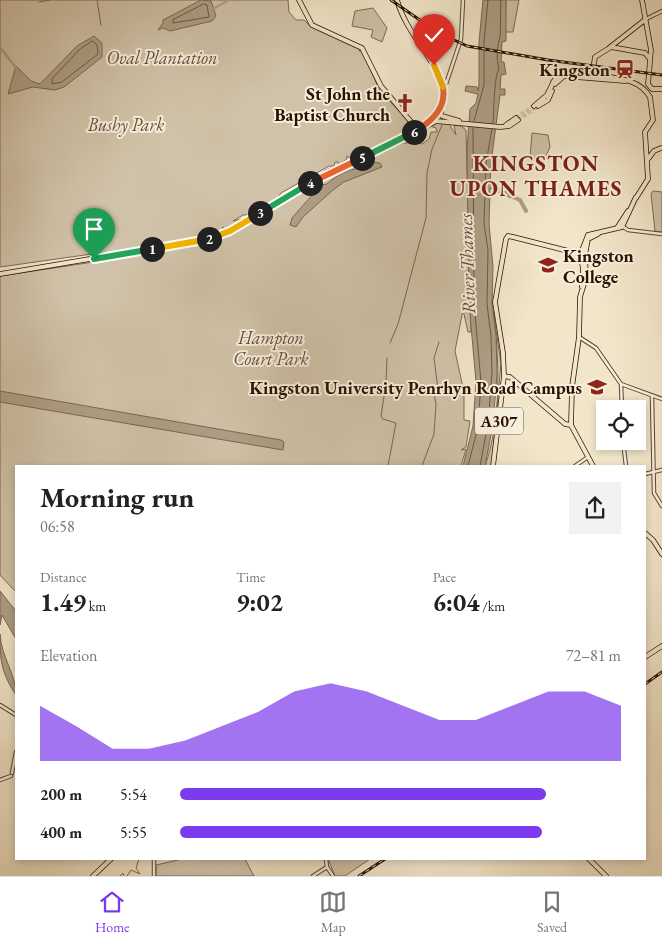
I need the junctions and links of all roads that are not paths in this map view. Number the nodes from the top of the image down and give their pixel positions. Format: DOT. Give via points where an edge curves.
graph roads {
  1 [pos="299,0"];
  2 [pos="464,0"];
  3 [pos="642,0"];
  4 [pos="398,1"];
  5 [pos="662,11"];
  6 [pos="646,18"];
  7 [pos="647,24"];
  8 [pos="639,25"];
  9 [pos="609,48"];
  10 [pos="650,59"];
  11 [pos="593,70"];
  12 [pos="629,81"];
  13 [pos="554,83"];
  14 [pos="443,86"];
  15 [pos="662,89"];
  16 [pos="439,117"];
  17 [pos="517,119"];
  18 [pos="455,121"];
  19 [pos="418,130"];
  20 [pos="646,148"];
  21 [pos="661,148"];
  22 [pos="648,161"];
  23 [pos="618,227"];
  24 [pos="662,234"];
  25 [pos="582,256"];
  26 [pos="0,274"];
  27 [pos="579,337"];
  28 [pos="504,376"];
  29 [pos="622,384"];
  30 [pos="652,397"];
  31 [pos="662,399"];
  32 [pos="622,400"];
  33 [pos="571,425"];
  34 [pos="624,450"];
  35 [pos="588,457"];
  36 [pos="493,465"];
  37 [pos="576,465"];
  38 [pos="592,465"];
  39 [pos="626,465"];
  40 [pos="662,470"];
  41 [pos="653,471"];
  42 [pos="646,474"];
  43 [pos="662,506"];
  44 [pos="646,534"];
  45 [pos="662,554"];
  46 [pos="662,646"];
  47 [pos="646,656"];
  48 [pos="0,705"];
  49 [pos="15,714"];
  50 [pos="15,756"];
  51 [pos="0,780"];
  52 [pos="110,860"];
  53 [pos="154,860"];
  54 [pos="326,860"];
  55 [pos="590,860"];
  56 [pos="327,865"];
  57 [pos="93,876"];
  58 [pos="154,876"];
  59 [pos="313,876"];
  60 [pos="333,876"];
  61 [pos="606,876"];
  1 -- 19 [label="main road" via="313,26 363,50 381,86"];
  2 -- 14 [label="street" via="461,39"];
  3 -- 6 [label="main road"];
  4 -- 14 [label="main road" via="407,24"];
  5 -- 6 [label="street"];
  6 -- 7 [label="main road"];
  6 -- 8 [label="main road"];
  7 -- 8 [label="main road"];
  7 -- 10 [label="main road"];
  8 -- 9 [label="main road"];
  9 -- 10 [label="main road" via="641,52"];
  9 -- 11 [label="main road" via="595,57"];
  10 -- 15 [label="main road" via="648,84"];
  11 -- 12 [label="main road" via="596,75"];
  11 -- 13 [label="main road" via="586,73 564,72"];
  12 -- 13 [label="main road" via="564,76"];
  12 -- 20 [label="main road" via="647,92 650,98 653,117 645,131"];
  13 -- 13 [label="main road" via="548,94 538,104 548,100"];
  14 -- 16 [label="main road"];
  16 -- 18 [label="main road"];
  16 -- 18 [label="main road"];
  16 -- 19 [label="main road"];
  17 -- 18 [label="main road" via="506,126"];
  19 -- 26 [label="main road" via="328,172 216,237"];
  20 -- 21 [label="main road"];
  20 -- 22 [label="main road"];
  21 -- 22 [label="main road" via="651,153"];
  22 -- 23 [label="main road" via="646,183"];
  23 -- 24 [label="street"];
  23 -- 25 [label="main road" via="587,236"];
  25 -- 27 [label="main road" via="586,277"];
  25 -- 28 [label="main road, A307" via="508,236 495,302"];
  27 -- 29 [label="street" via="596,348"];
  27 -- 33 [label="main road"];
  28 -- 33 [label="main road" via="510,377 565,424"];
  28 -- 36 [label="main road, A307"];
  29 -- 30 [label="street"];
  29 -- 32 [label="street"];
  30 -- 31 [label="street"];
  30 -- 41 [label="street"];
  33 -- 35 [label="main road"];
  34 -- 39 [label="street"];
  35 -- 37 [label="street"];
  35 -- 38 [label="main road"];
  40 -- 41 [label="street"];
  41 -- 42 [label="street"];
  41 -- 43 [label="street" via="654,493"];
  44 -- 45 [label="main road"];
  46 -- 47 [label="main road"];
  48 -- 49 [label="street"];
  50 -- 51 [label="street" via="11,774"];
  52 -- 57 [label="main road"];
  53 -- 58 [label="street"];
  54 -- 56 [label="street"];
  55 -- 61 [label="main road"];
  56 -- 59 [label="street"];
  56 -- 60 [label="street"];
}
